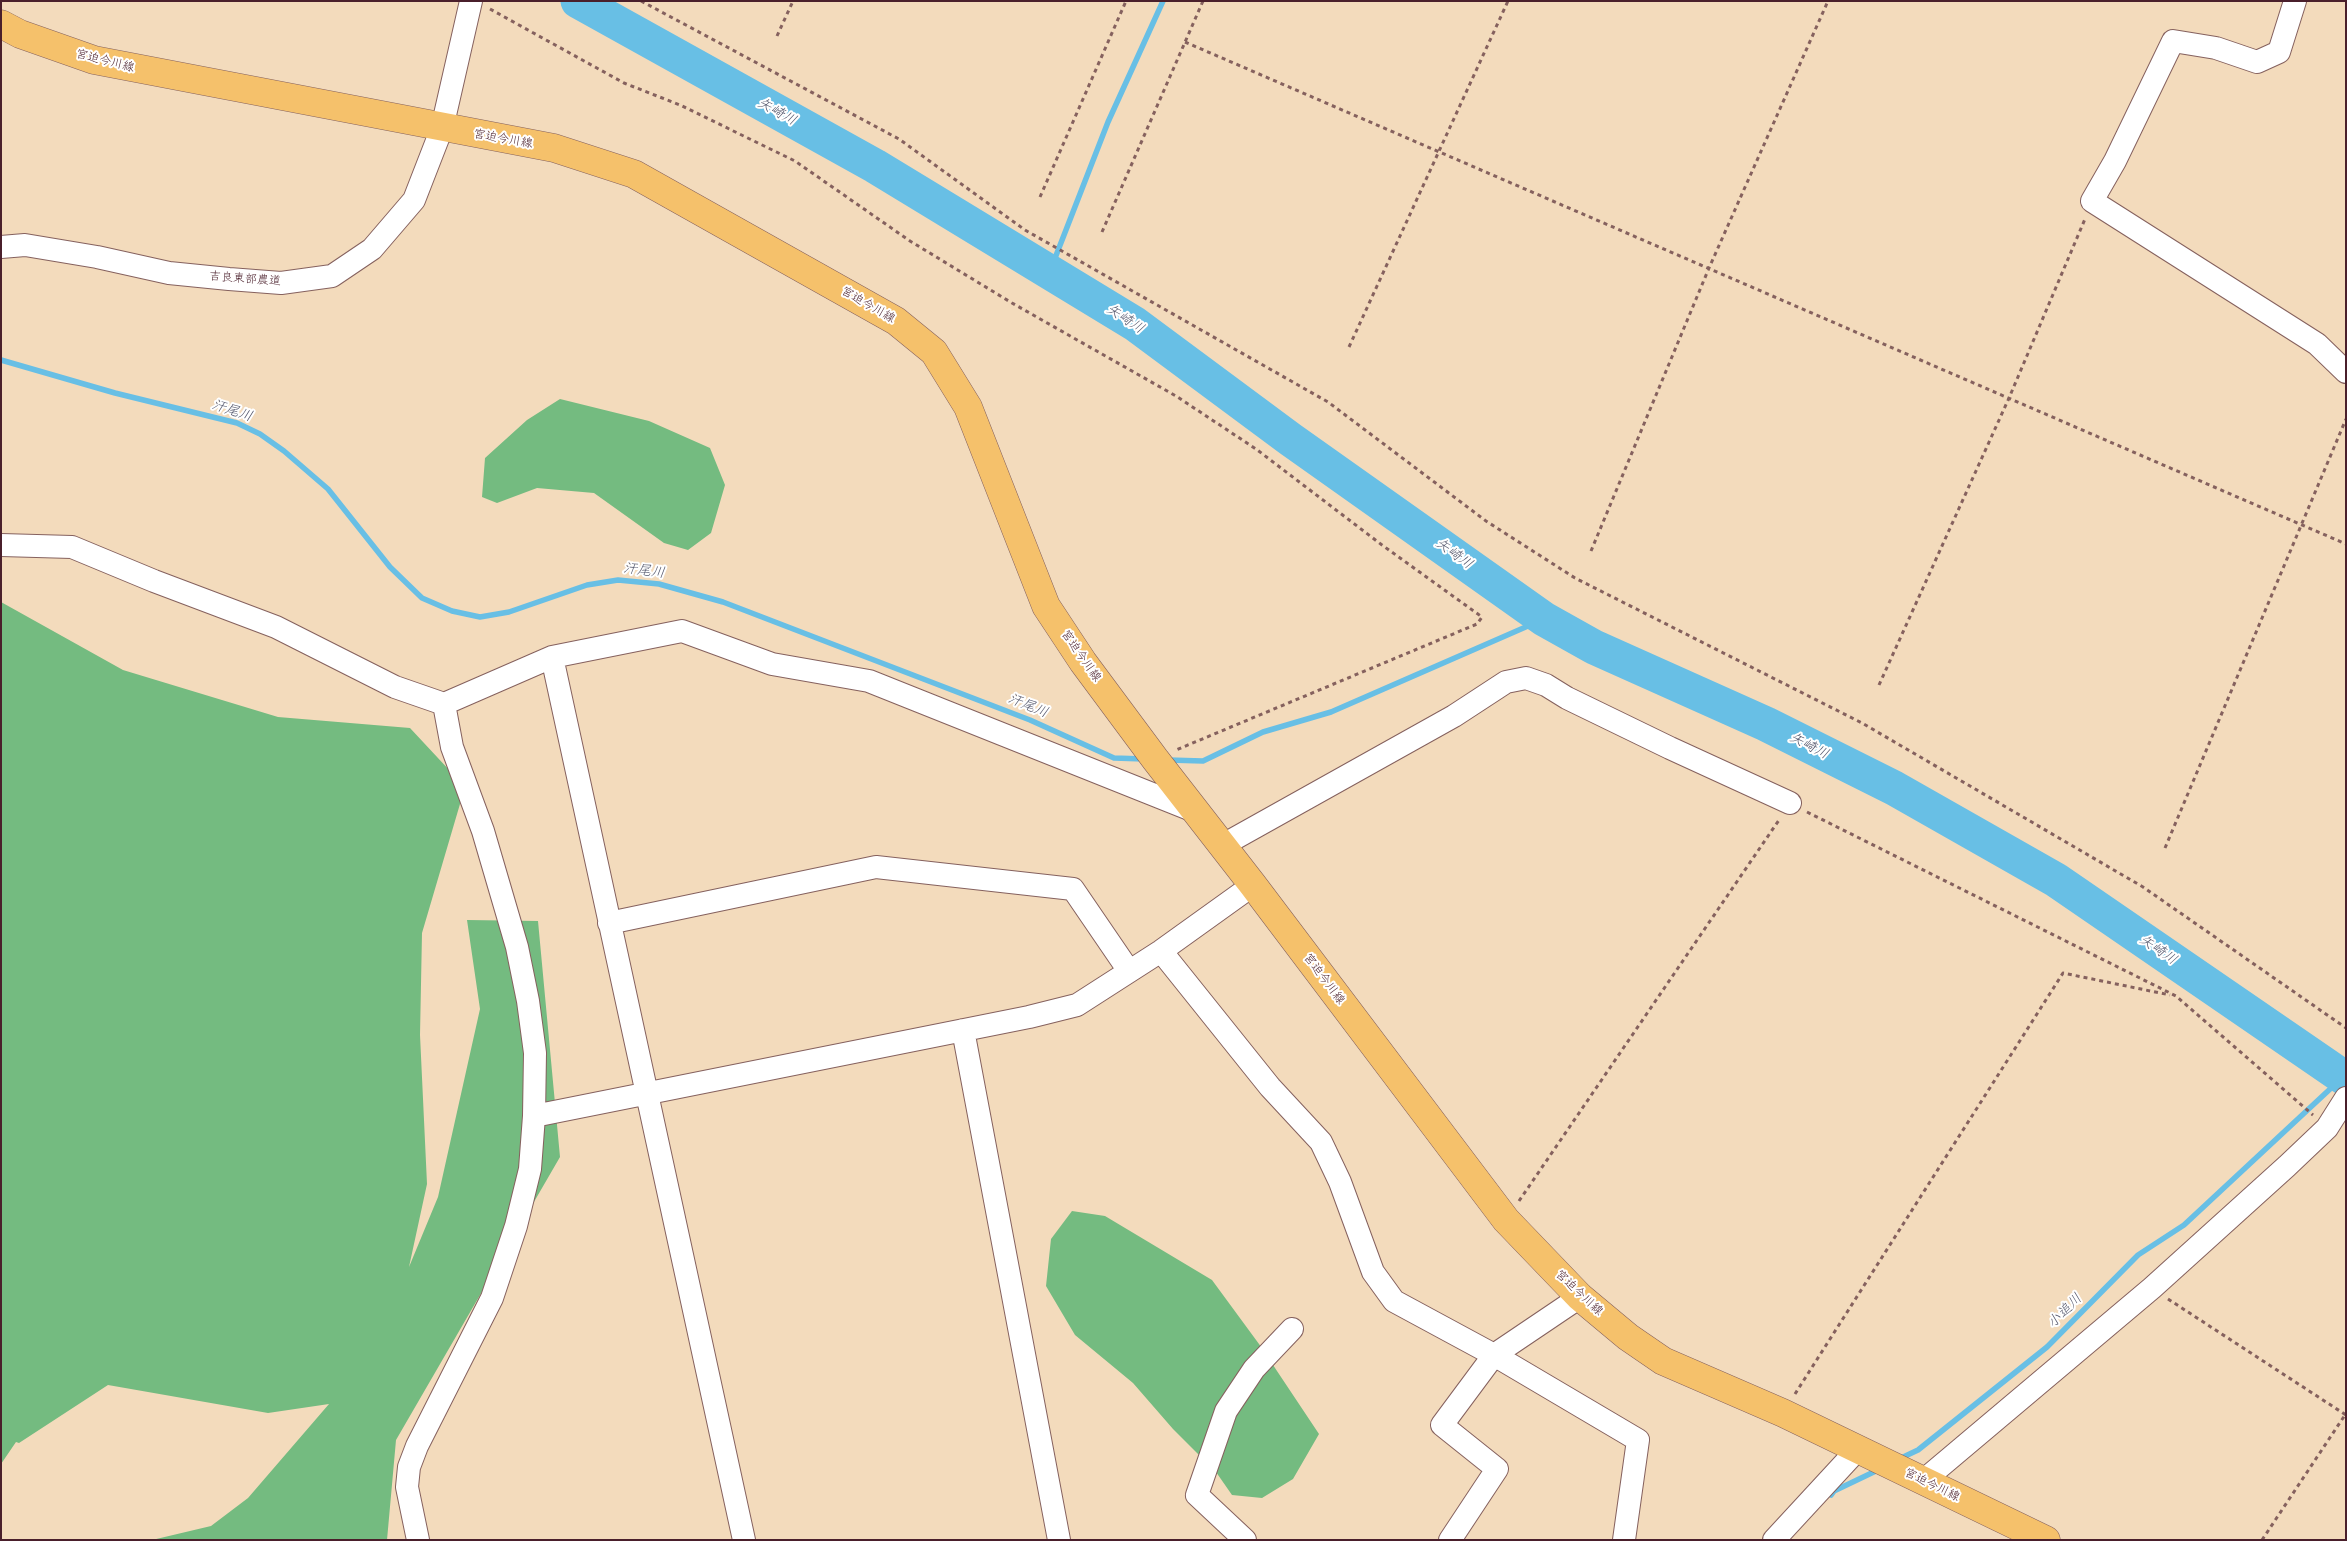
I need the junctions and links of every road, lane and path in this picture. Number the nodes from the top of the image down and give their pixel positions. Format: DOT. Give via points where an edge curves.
graph roads {
  1 [pos="640,1"];
  2 [pos="793,1"];
  3 [pos="1203,1"];
  4 [pos="1508,1"];
  5 [pos="1828,1"];
  6 [pos="2295,1"];
  7 [pos="1125,2"];
  8 [pos="477,3"];
  9 [pos="1,24"];
  10 [pos="777,36"];
  11 [pos="1185,42"];
  12 [pos="442,128"];
  13 [pos="1440,152"];
  14 [pos="1040,197"];
  15 [pos="2092,201"];
  16 [pos="1102,232"];
  17 [pos="1,247"];
  18 [pos="1709,268"];
  19 [pos="1349,347"];
  20 [pos="2346,372"];
  21 [pos="2009,398"];
  22 [pos="2346,419"];
  23 [pos="2302,525"];
  24 [pos="2346,544"];
  25 [pos="1,545"];
  26 [pos="1591,551"];
  27 [pos="552,657"];
  28 [pos="1879,685"];
  29 [pos="444,704"];
  30 [pos="1155,759"];
  31 [pos="1790,803"];
  32 [pos="1197,812"];
  33 [pos="1223,845"];
  34 [pos="2165,848"];
  35 [pos="1254,885"];
  36 [pos="609,923"];
  37 [pos="1161,950"];
  38 [pos="1129,971"];
  39 [pos="2176,996"];
  40 [pos="2346,1028"];
  41 [pos="963,1030"];
  42 [pos="645,1093"];
  43 [pos="2346,1098"];
  44 [pos="534,1116"];
  45 [pos="2330,1124"];
  46 [pos="1506,1220"];
  47 [pos="2152,1288"];
  48 [pos="1580,1297"];
  49 [pos="1292,1328"];
  50 [pos="1494,1355"];
  51 [pos="1783,1413"];
  52 [pos="2346,1415"];
  53 [pos="1858,1449"];
  54 [pos="1923,1481"];
  55 [pos="418,1540"];
  56 [pos="744,1540"];
  57 [pos="1058,1540"];
  58 [pos="1245,1540"];
  59 [pos="1450,1540"];
  60 [pos="1624,1540"];
  61 [pos="1774,1540"];
  62 [pos="2046,1540"];
  63 [pos="2262,1540"];
  1 -- 40 [label="path" via="898,139 1025,230 1328,402 1486,521 1575,578 1862,723 2142,887"];
  2 -- 10 [label="path"];
  3 -- 11 [label="path"];
  4 -- 13 [label="path"];
  5 -- 18 [label="path"];
  6 -- 15 [label="street" via="2279,52 2257,62 2216,48 2173,41"];
  7 -- 14 [label="path"];
  8 -- 12 [label="street, 吉良東部農道"];
  8 -- 30 [label="path" via="624,83 680,105 795,161 910,241 1176,396 1256,450 1482,617 1477,624"];
  9 -- 12 [label="main road, 宮迫今川線" via="94,60"];
  11 -- 13 [label="path"];
  11 -- 16 [label="path"];
  12 -- 17 [label="street, 吉良東部農道" via="414,200 372,249 332,276 281,283 229,279 169,273 25,245"];
  12 -- 30 [label="main road, 宮迫今川線" via="554,148 634,174 896,321 934,352 968,406 1046,606"];
  13 -- 18 [label="path"];
  13 -- 19 [label="path"];
  15 -- 20 [label="street" via="2317,344"];
  15 -- 21 [label="path"];
  18 -- 21 [label="path"];
  18 -- 26 [label="path"];
  21 -- 23 [label="path"];
  21 -- 28 [label="path"];
  22 -- 23 [label="path"];
  23 -- 24 [label="path"];
  23 -- 34 [label="path"];
  25 -- 29 [label="street" via="72,547 276,627 394,686"];
  27 -- 29 [label="street"];
  27 -- 32 [label="street" via="682,631 772,664 869,681"];
  27 -- 36 [label="street"];
  29 -- 44 [label="street" via="452,747 482,831 517,947 535,1053"];
  30 -- 32 [label="main road, 宮迫今川線"];
  31 -- 33 [label="street" via="1526,678 1506,682 1454,716"];
  31 -- 39 [label="path"];
  31 -- 46 [label="path"];
  32 -- 33 [label="main road, 宮迫今川線"];
  33 -- 35 [label="main road, 宮迫今川線"];
  35 -- 37 [label="street"];
  35 -- 46 [label="main road, 宮迫今川線"];
  36 -- 38 [label="street" via="876,867 1073,889"];
  36 -- 42 [label="street"];
  37 -- 38 [label="street"];
  37 -- 50 [label="street" via="1270,1087 1321,1142 1340,1182 1373,1272 1387,1293 1394,1301"];
  38 -- 41 [label="street" via="1077,1005"];
  39 -- 45 [label="path"];
  39 -- 51 [label="path" via="2063,973"];
  41 -- 42 [label="street"];
  41 -- 57 [label="street"];
  42 -- 44 [label="street"];
  42 -- 56 [label="street"];
  43 -- 45 [label="street"];
  44 -- 55 [label="street" via="530,1169 516,1226 492,1298 416,1446 409,1467 407,1487"];
  45 -- 47 [label="street"];
  46 -- 48 [label="main road, 宮迫今川線"];
  47 -- 52 [label="path"];
  47 -- 54 [label="street"];
  48 -- 50 [label="street"];
  48 -- 51 [label="main road, 宮迫今川線" via="1663,1361"];
  49 -- 58 [label="street" via="1254,1369 1226,1411 1197,1495"];
  50 -- 59 [label="street" via="1442,1425 1497,1469"];
  50 -- 60 [label="street" via="1638,1440"];
  51 -- 53 [label="main road, 宮迫今川線"];
  52 -- 63 [label="path"];
  53 -- 54 [label="main road, 宮迫今川線"];
  53 -- 61 [label="street"];
  54 -- 62 [label="main road, 宮迫今川線"];
}
